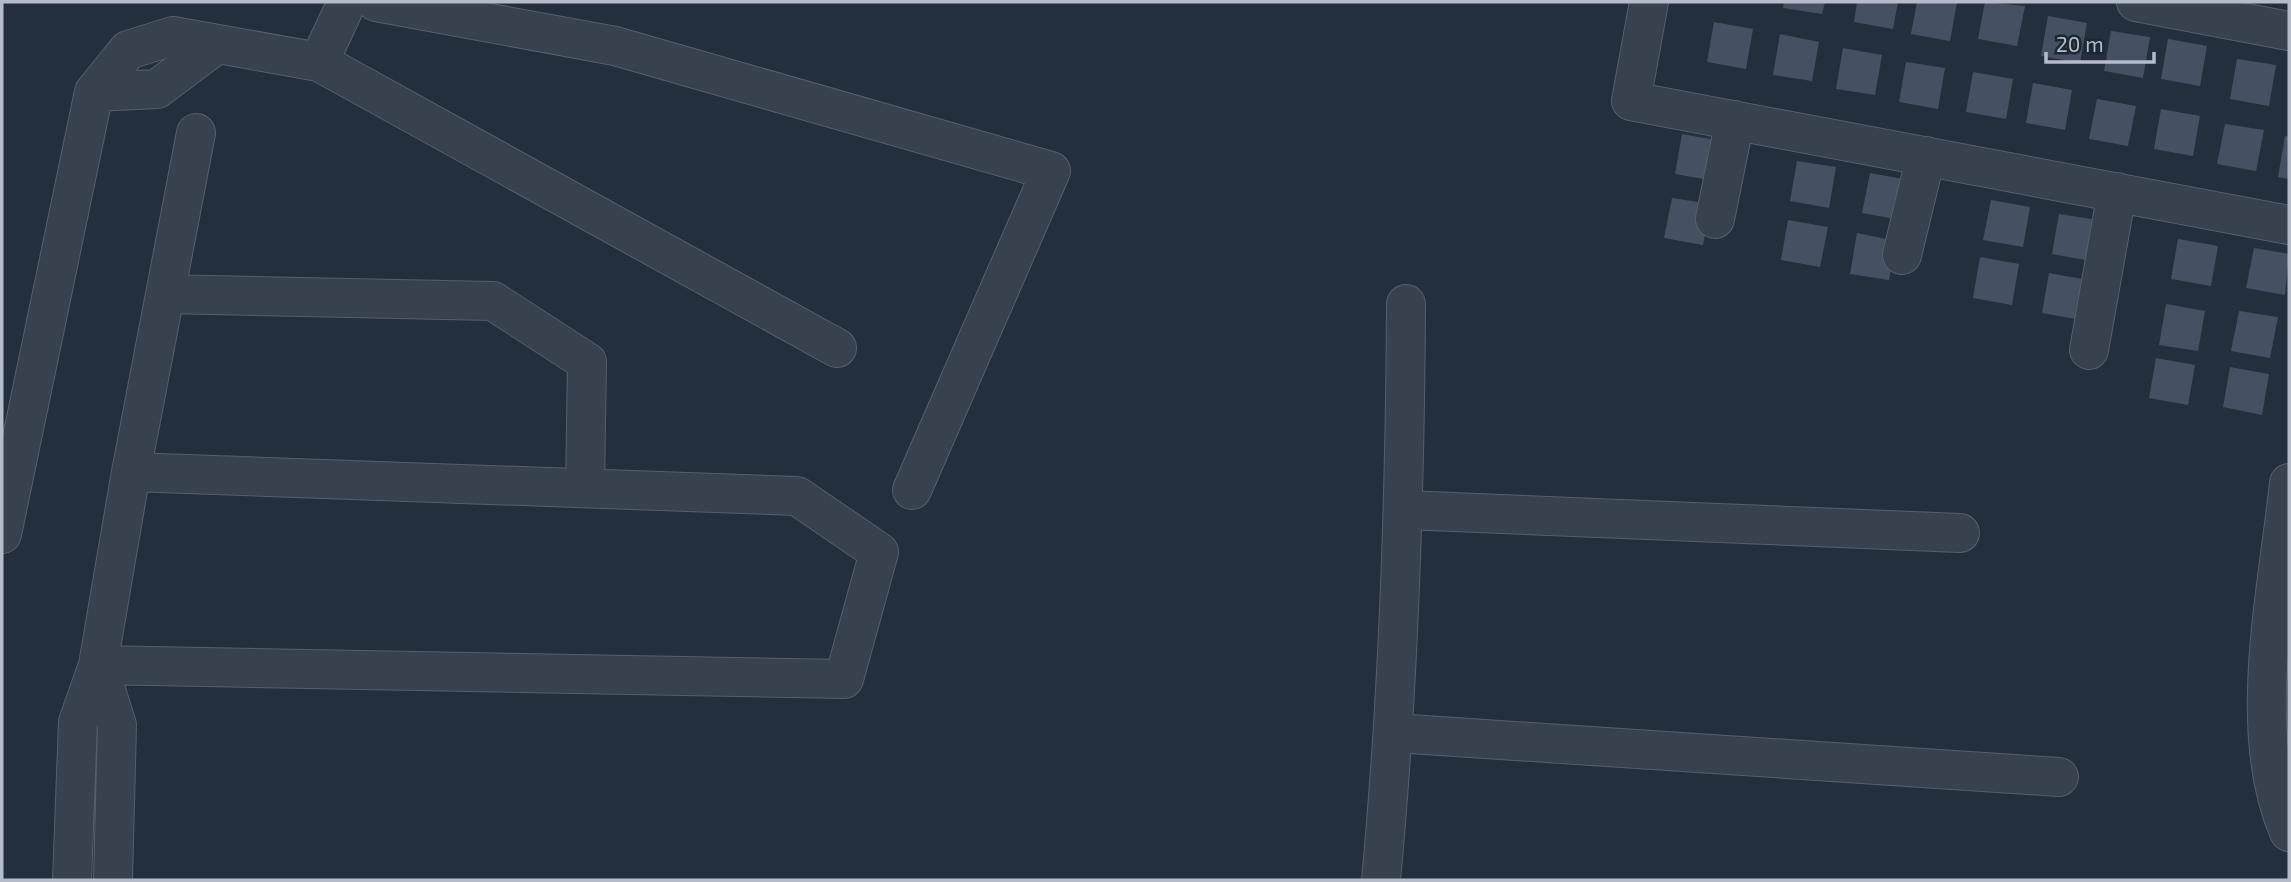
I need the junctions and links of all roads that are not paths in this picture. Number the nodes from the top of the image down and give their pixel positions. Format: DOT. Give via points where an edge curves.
graph roads {
  1 [pos="347,2"];
  2 [pos="376,2"];
  3 [pos="1649,2"];
  4 [pos="2136,2"];
  5 [pos="2289,31"];
  6 [pos="319,62"];
  7 [pos="1735,120"];
  8 [pos="196,133"];
  9 [pos="1926,156"];
  10 [pos="2117,192"];
  11 [pos="1715,219"];
  12 [pos="2289,225"];
  13 [pos="1902,255"];
  14 [pos="166,294"];
  15 [pos="1406,304"];
  16 [pos="836,348"];
  17 [pos="2089,350"];
  18 [pos="131,472"];
  19 [pos="2289,483"];
  20 [pos="585,487"];
  21 [pos="912,490"];
  22 [pos="1405,510"];
  23 [pos="1960,533"];
  24 [pos="2,534"];
  25 [pos="98,665"];
  26 [pos="1395,733"];
  27 [pos="2059,777"];
  28 [pos="2289,832"];
  29 [pos="72,880"];
  30 [pos="113,880"];
  31 [pos="1381,880"];
  1 -- 6 [label="street"];
  2 -- 21 [label="street" via="615,46 1051,171"];
  3 -- 7 [label="street" via="1631,100"];
  4 -- 5 [label="street"];
  6 -- 16 [label="street"];
  6 -- 24 [label="street" via="217,44 157,89 94,92"];
  7 -- 9 [label="street"];
  7 -- 11 [label="street"];
  8 -- 14 [label="street"];
  9 -- 10 [label="street"];
  9 -- 13 [label="street"];
  10 -- 12 [label="street"];
  10 -- 17 [label="street"];
  14 -- 18 [label="street"];
  14 -- 20 [label="street" via="493,301 587,362"];
  15 -- 22 [label="street"];
  18 -- 20 [label="street"];
  18 -- 25 [label="street"];
  19 -- 28 [label="street" via="2268,678 2268,755"];
  20 -- 25 [label="street" via="797,496 879,552 844,678"];
  22 -- 23 [label="street"];
  22 -- 26 [label="street"];
  25 -- 29 [label="street" via="78,722"];
  25 -- 30 [label="street" via="117,725"];
  26 -- 27 [label="street"];
  26 -- 31 [label="street"];
}
